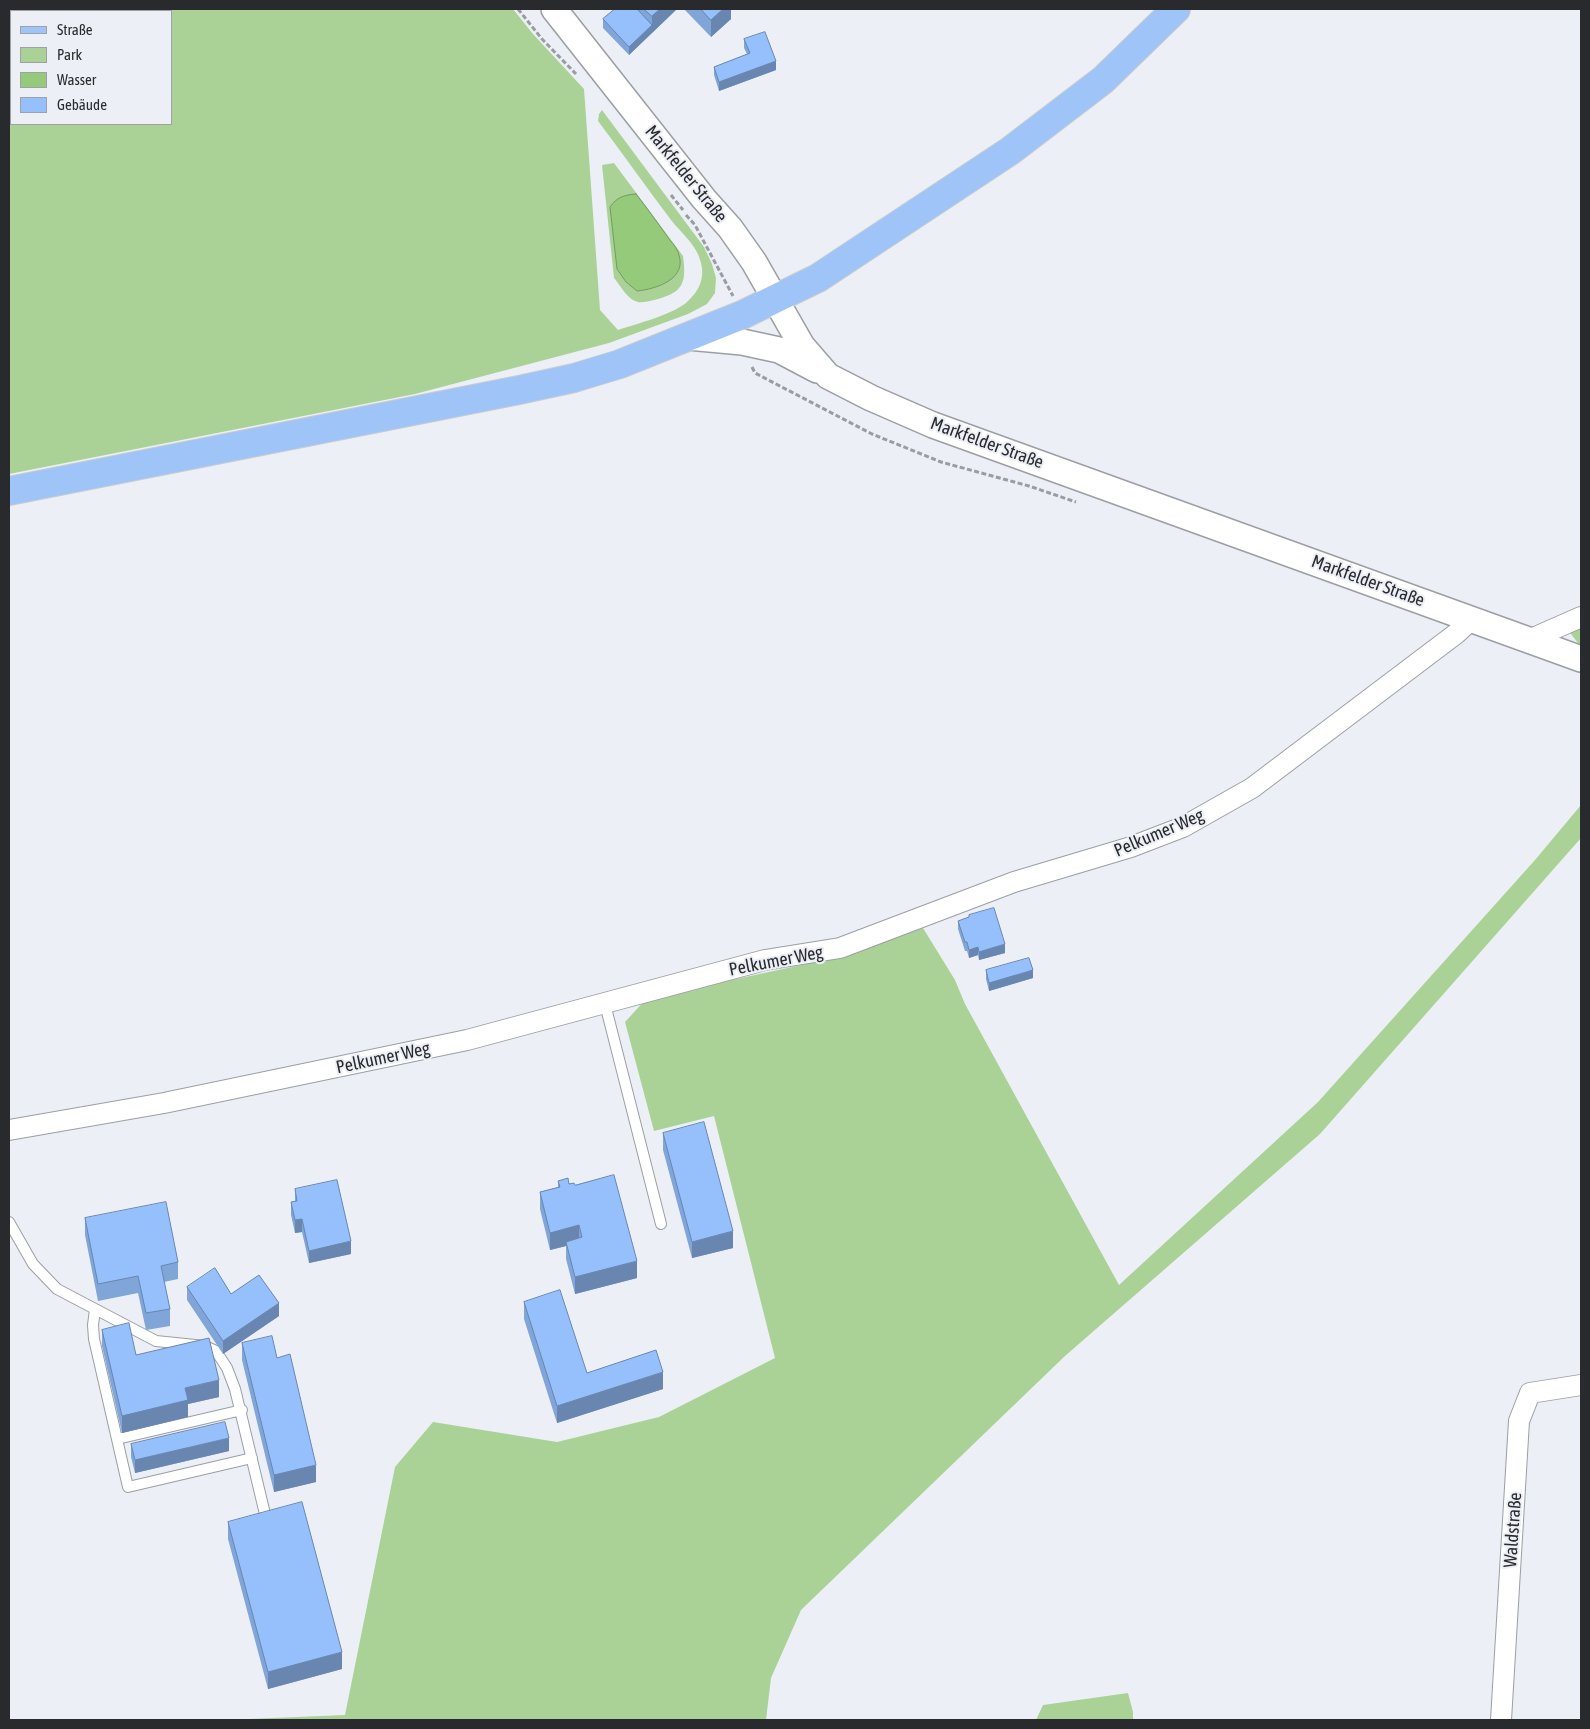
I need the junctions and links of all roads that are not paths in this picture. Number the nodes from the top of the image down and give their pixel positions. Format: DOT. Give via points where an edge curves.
graph roads {
  1 [pos="554,9"];
  2 [pos="1176,9"];
  3 [pos="775,300"];
  4 [pos="688,337"];
  5 [pos="828,376"];
  6 [pos="9,491"];
  7 [pos="1581,616"];
  8 [pos="1472,619"];
  9 [pos="1531,639"];
  10 [pos="1581,658"];
  11 [pos="605,1004"];
  12 [pos="9,1130"];
  13 [pos="9,1222"];
  14 [pos="661,1224"];
  15 [pos="96,1309"];
  16 [pos="1581,1385"];
  17 [pos="242,1410"];
  18 [pos="117,1439"];
  19 [pos="252,1458"];
  20 [pos="265,1514"];
  21 [pos="1501,1720"];
  1 -- 3 [label="street, Markfelder Straße" via="730,228"];
  2 -- 3 [label="main road" via="1103,80 1010,151 818,278"];
  3 -- 4 [label="main road"];
  3 -- 5 [label="street, Markfelder Straße" via="802,346"];
  4 -- 5 [label="street" via="779,350"];
  4 -- 6 [label="main road" via="574,378"];
  5 -- 8 [label="street, Markfelder Straße" via="933,425"];
  7 -- 9 [label="street"];
  8 -- 9 [label="street, Markfelder Straße"];
  8 -- 11 [label="street, Pelkumer Weg" via="1252,788 1183,827 1131,847 1014,882 840,948 766,960"];
  9 -- 10 [label="street, Markfelder Straße"];
  11 -- 12 [label="street, Pelkumer Weg" via="457,1042 164,1103"];
  11 -- 14 [label="lane"];
  13 -- 15 [label="lane" via="33,1264 57,1290"];
  15 -- 17 [label="lane" via="156,1341 213,1349 227,1368"];
  15 -- 18 [label="lane" via="93,1329"];
  16 -- 21 [label="street, Waldstraße" via="1530,1393 1519,1421"];
  17 -- 18 [label="lane"];
  17 -- 19 [label="lane"];
  18 -- 19 [label="lane" via="128,1487"];
  19 -- 20 [label="lane"];
}
